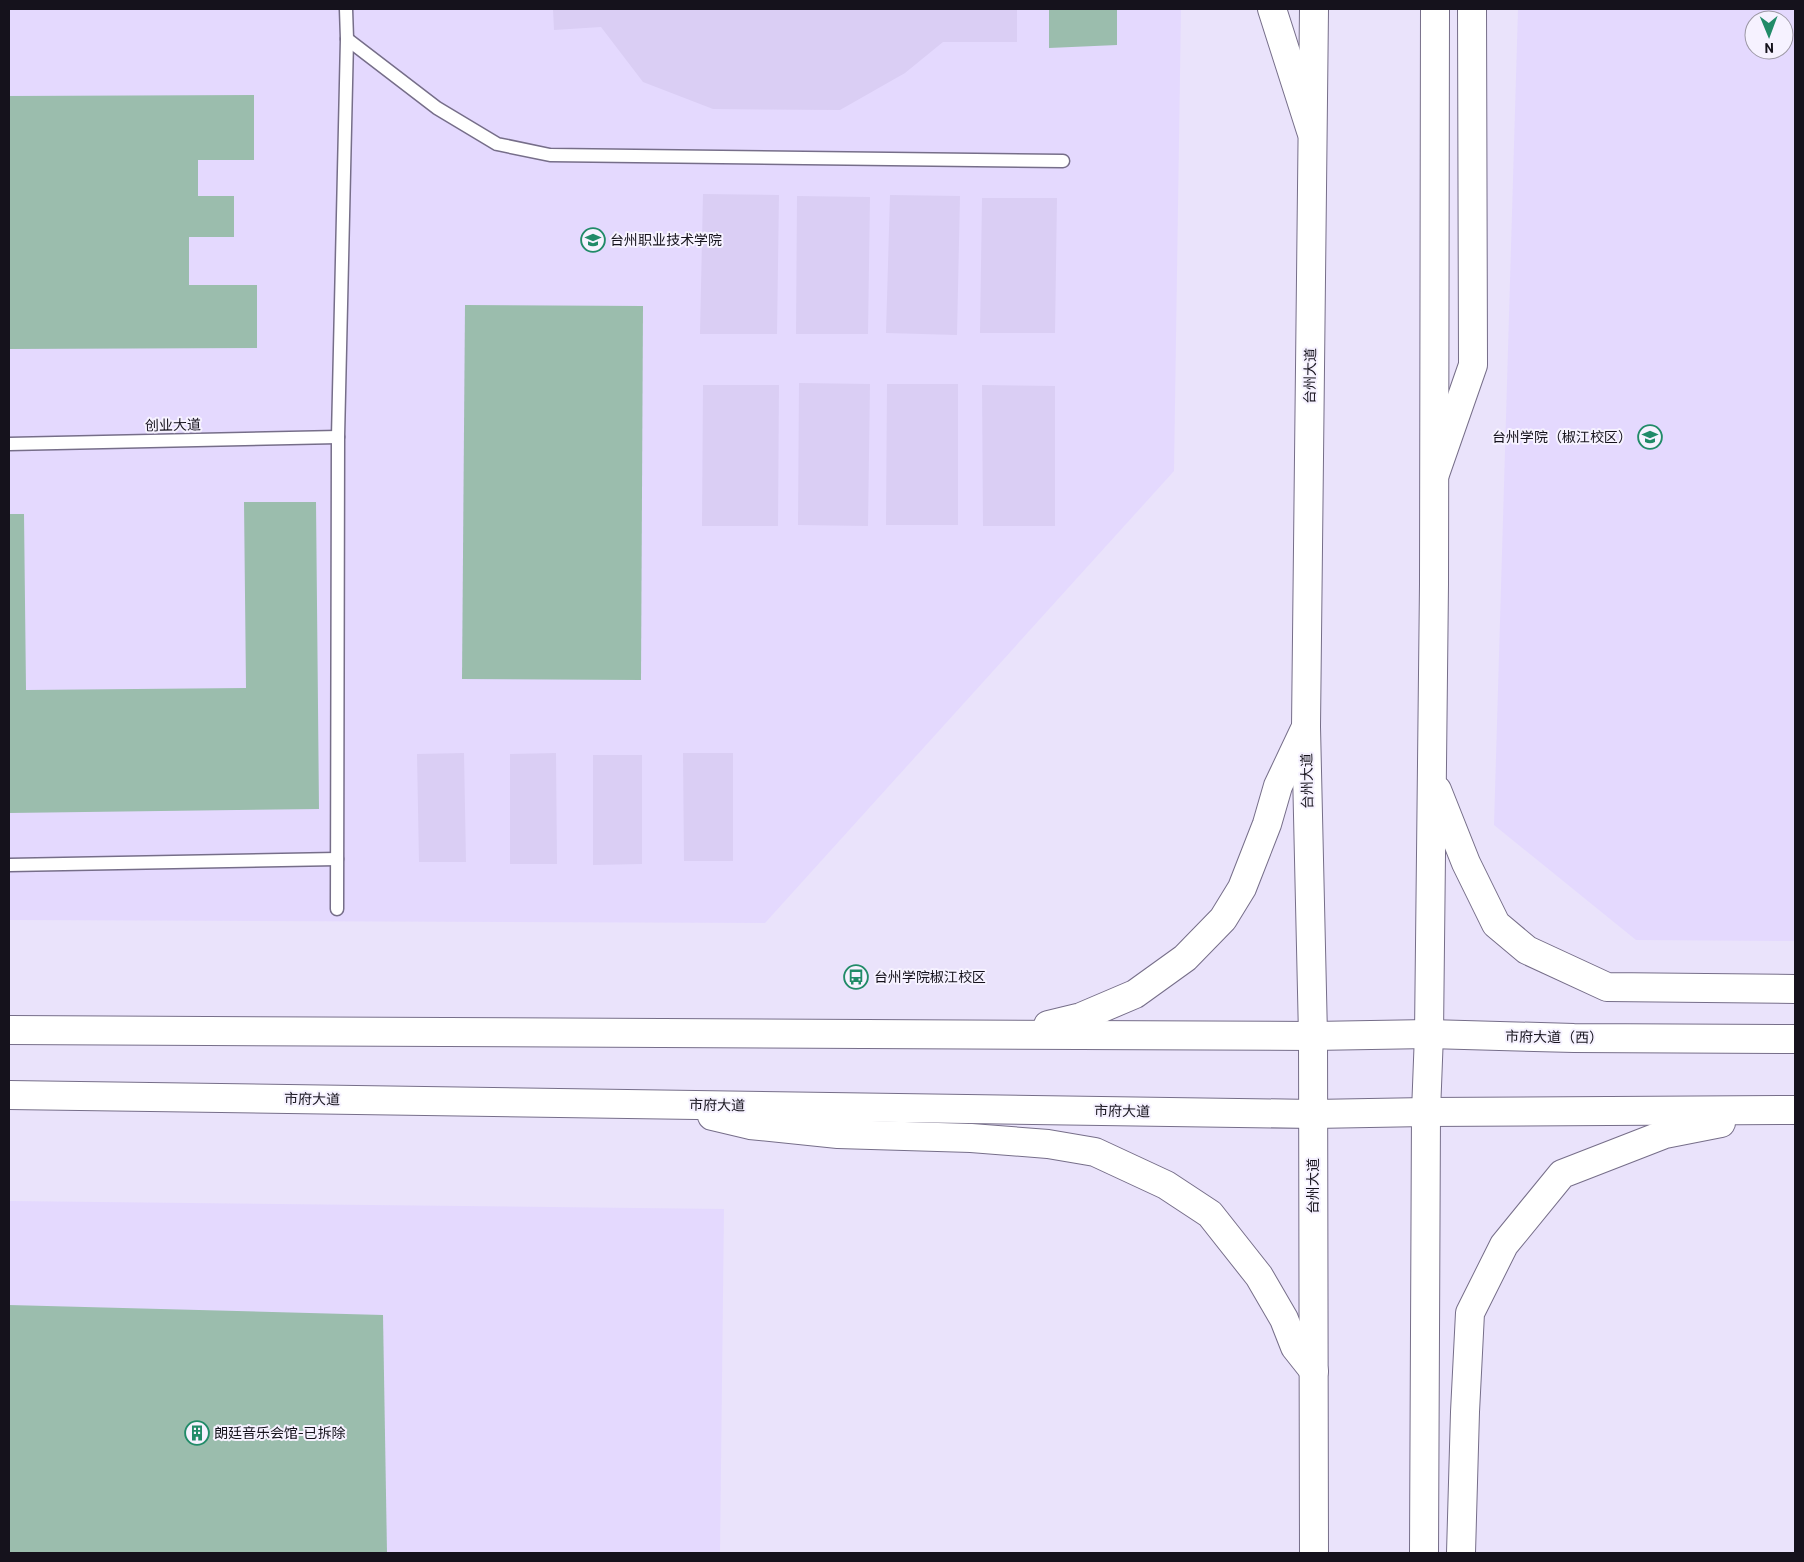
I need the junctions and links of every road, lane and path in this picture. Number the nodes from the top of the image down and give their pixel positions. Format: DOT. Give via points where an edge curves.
graph roads {
  1 [pos="346,9"];
  2 [pos="1272,9"];
  3 [pos="1314,9"];
  4 [pos="1435,9"];
  5 [pos="1472,9"];
  6 [pos="347,39"];
  7 [pos="1312,135"];
  8 [pos="1063,161"];
  9 [pos="338,437"];
  10 [pos="9,444"];
  11 [pos="1434,477"];
  12 [pos="1306,727"];
  13 [pos="1432,776"];
  14 [pos="337,859"];
  15 [pos="9,865"];
  16 [pos="337,910"];
  17 [pos="1795,989"];
  18 [pos="9,1030"];
  19 [pos="1429,1034"];
  20 [pos="1005,1035"];
  21 [pos="1313,1036"];
  22 [pos="1795,1039"];
  23 [pos="9,1095"];
  24 [pos="667,1104"];
  25 [pos="1792,1110"];
  26 [pos="1426,1112"];
  27 [pos="1313,1114"];
  28 [pos="1314,1371"];
  29 [pos="1314,1553"];
  30 [pos="1424,1553"];
  31 [pos="1461,1553"];
  1 -- 6 [label="lane"];
  2 -- 7 [label="main road"];
  3 -- 7 [label="main road, 台州大道"];
  4 -- 11 [label="main road"];
  5 -- 11 [label="main road" via="1473,366"];
  6 -- 8 [label="lane" via="437,108 497,144 550,155"];
  6 -- 9 [label="lane"];
  7 -- 12 [label="main road, 台州大道"];
  9 -- 10 [label="lane, 创业大道"];
  9 -- 14 [label="lane"];
  11 -- 13 [label="main road"];
  12 -- 20 [label="main road" via="1278,786 1242,888 1223,919 1185,958 1135,994 1081,1017"];
  12 -- 21 [label="main road, 台州大道"];
  13 -- 17 [label="main road" via="1466,863 1496,924 1527,950 1607,987"];
  13 -- 19 [label="main road"];
  14 -- 15 [label="lane"];
  14 -- 16 [label="lane"];
  18 -- 20 [label="main road"];
  19 -- 21 [label="main road, 市府大道（西）"];
  19 -- 22 [label="main road, 市府大道（西）"];
  19 -- 26 [label="main road"];
  20 -- 21 [label="main road"];
  21 -- 27 [label="main road, 台州大道"];
  23 -- 24 [label="main road, 市府大道"];
  24 -- 27 [label="main road, 市府大道"];
  24 -- 28 [label="main road" via="750,1125 838,1134 1048,1144 1095,1152 1166,1185 1210,1214 1258,1276 1284,1319 1295,1347"];
  25 -- 26 [label="main road"];
  25 -- 31 [label="main road" via="1665,1134 1562,1174 1504,1245 1470,1313"];
  26 -- 27 [label="main road, 市府大道"];
  26 -- 30 [label="main road"];
  27 -- 28 [label="main road, 台州大道"];
  28 -- 29 [label="main road, 台州大道"];
}
